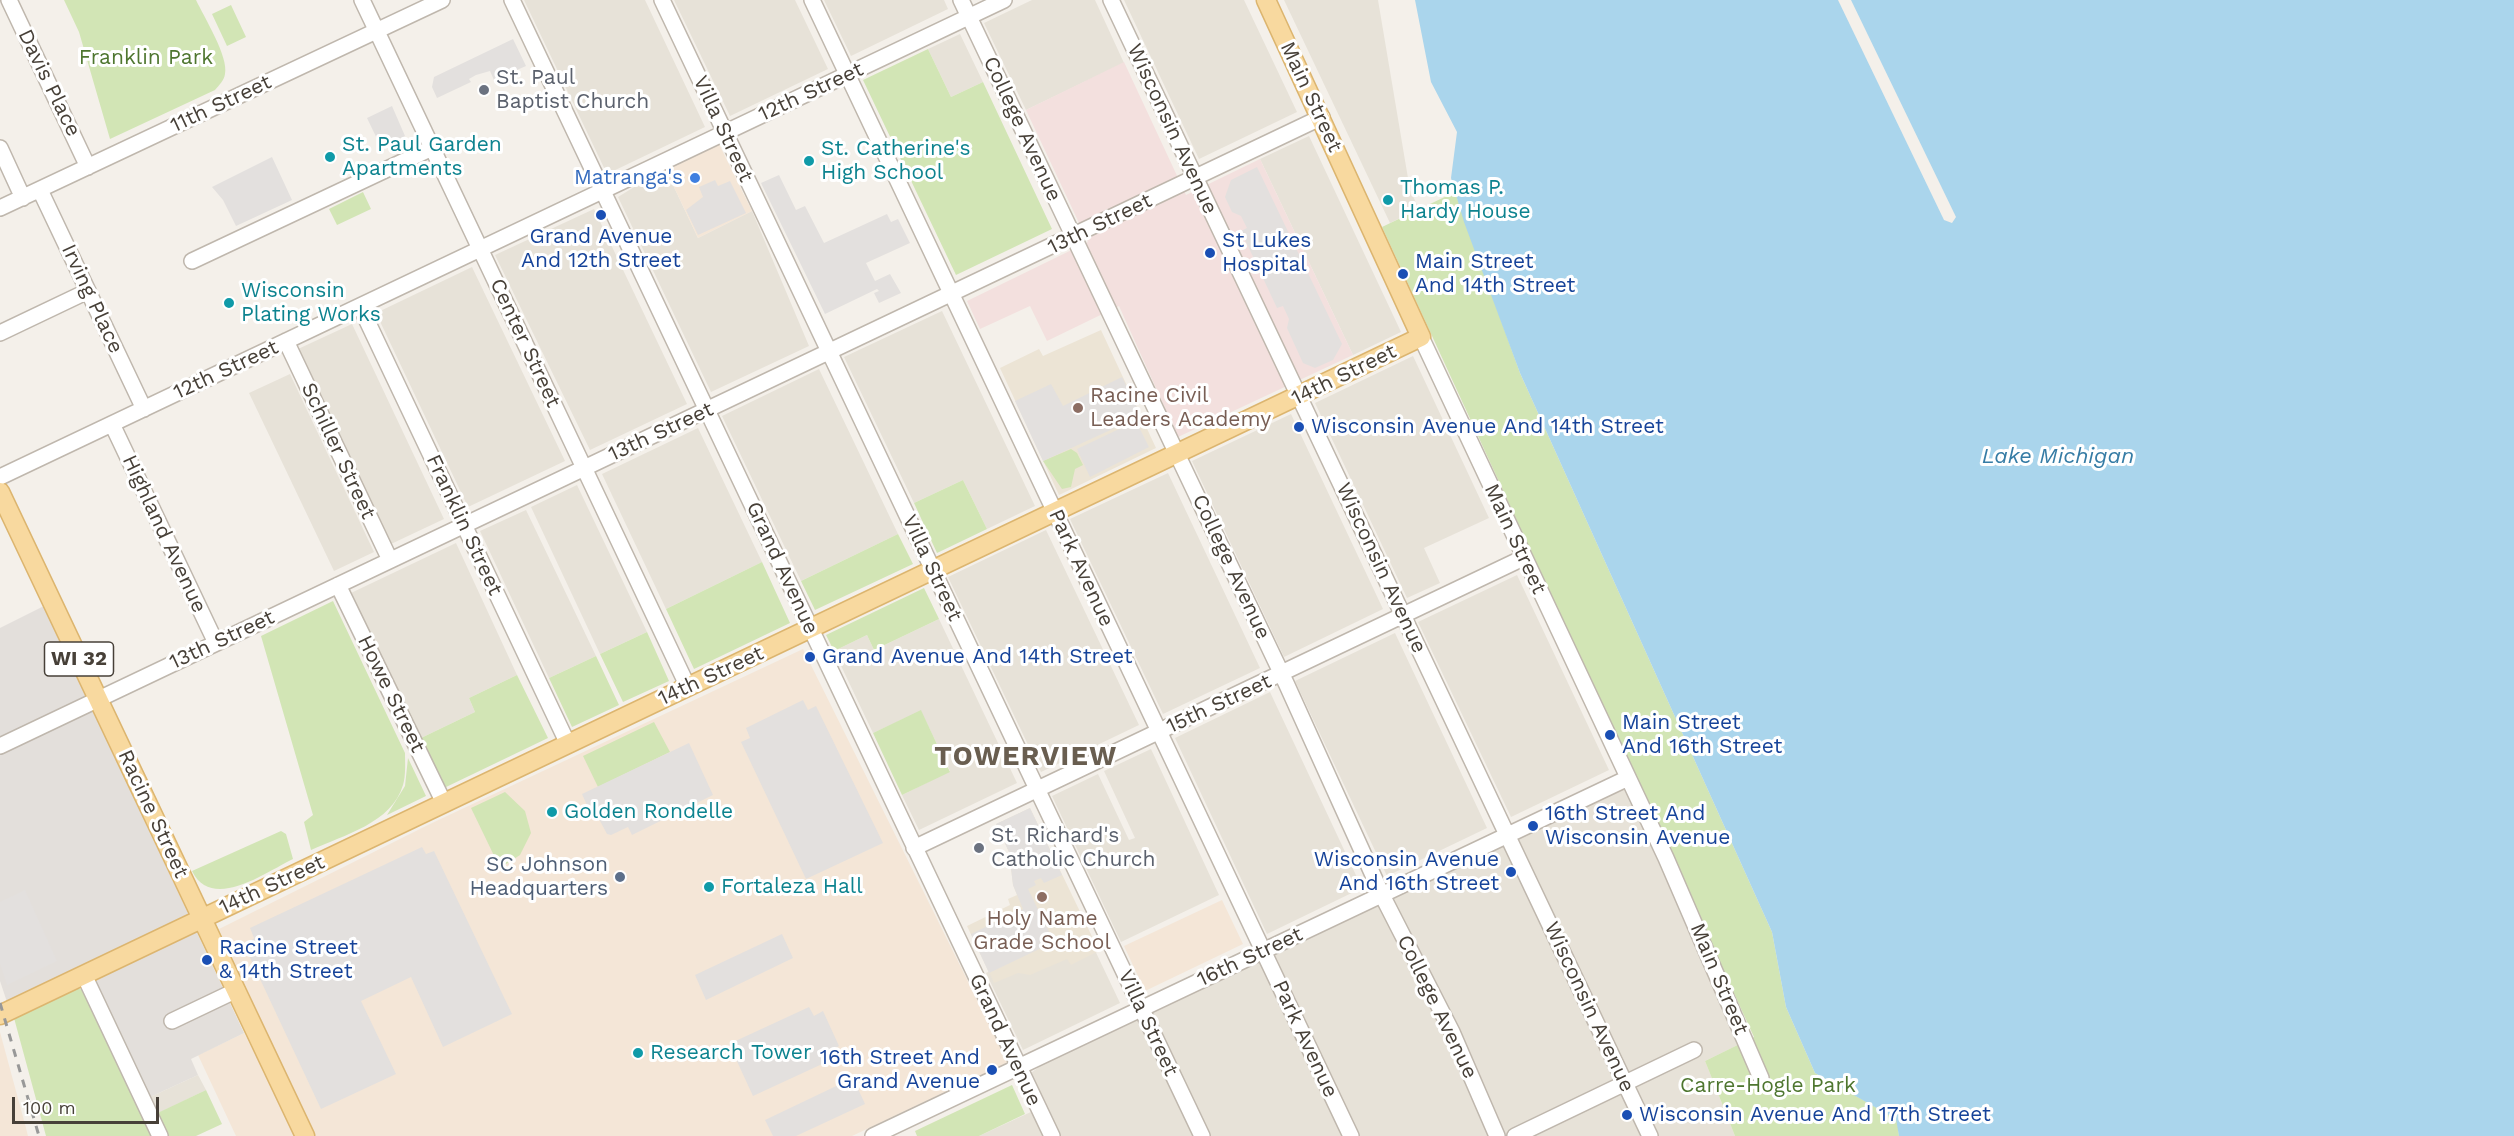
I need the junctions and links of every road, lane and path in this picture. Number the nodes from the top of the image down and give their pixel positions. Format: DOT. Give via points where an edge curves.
graph roads {
  1 [pos="9,0"];
  2 [pos="362,0"];
  3 [pos="442,0"];
  4 [pos="512,0"];
  5 [pos="662,0"];
  6 [pos="812,0"];
  7 [pos="961,0"];
  8 [pos="1004,0"];
  9 [pos="1111,0"];
  10 [pos="1266,0"];
  11 [pos="969,16"];
  12 [pos="377,31"];
  13 [pos="847,75"];
  14 [pos="1322,117"];
  15 [pos="725,133"];
  16 [pos="0,148"];
  17 [pos="432,148"];
  18 [pos="88,167"];
  19 [pos="1196,177"];
  20 [pos="40,190"];
  21 [pos="603,191"];
  22 [pos="23,198"];
  23 [pos="0,208"];
  24 [pos="1072,235"];
  25 [pos="480,249"];
  26 [pos="192,261"];
  27 [pos="88,291"];
  28 [pos="951,294"];
  29 [pos="360,306"];
  30 [pos="0,333"];
  31 [pos="1421,337"];
  32 [pos="286,341"];
  33 [pos="829,352"];
  34 [pos="1300,397"];
  35 [pos="144,409"];
  36 [pos="707,410"];
  37 [pos="112,424"];
  38 [pos="1178,455"];
  39 [pos="585,468"];
  40 [pos="0,477"];
  41 [pos="0,492"];
  42 [pos="1055,513"];
  43 [pos="464,526"];
  44 [pos="1523,558"];
  45 [pos="390,560"];
  46 [pos="933,571"];
  47 [pos="338,585"];
  48 [pos="1404,616"];
  49 [pos="811,629"];
  50 [pos="216,643"];
  51 [pos="1282,674"];
  52 [pos="688,687"];
  53 [pos="98,699"];
  54 [pos="1160,732"];
  55 [pos="568,744"];
  56 [pos="0,746"];
  57 [pos="1628,778"];
  58 [pos="1037,790"];
  59 [pos="444,803"];
  60 [pos="1508,835"];
  61 [pos="914,848"];
  62 [pos="1382,895"];
  63 [pos="202,918"];
  64 [pos="1264,951"];
  65 [pos="84,975"];
  66 [pos="237,990"];
  67 [pos="1140,1008"];
  68 [pos="0,1015"];
  69 [pos="172,1021"];
  70 [pos="1694,1050"];
  71 [pos="1018,1067"];
  72 [pos="1761,1078"];
  73 [pos="1625,1083"];
  74 [pos="898,1131"];
  75 [pos="160,1136"];
  76 [pos="305,1136"];
  77 [pos="873,1136"];
  78 [pos="1052,1136"];
  79 [pos="1202,1136"];
  80 [pos="1351,1136"];
  81 [pos="1497,1136"];
  82 [pos="1515,1136"];
  83 [pos="1650,1136"];
  1 -- 18 [label="street, Davis Place"];
  2 -- 12 [label="street, Center Street"];
  3 -- 12 [label="street, 11th Street"];
  4 -- 21 [label="street, Grand Avenue"];
  5 -- 15 [label="street, Villa Street"];
  6 -- 13 [label="street, Park Avenue"];
  7 -- 11 [label="street, College Avenue"];
  8 -- 11 [label="street, 12th Street"];
  9 -- 19 [label="street, Wisconsin Avenue"];
  10 -- 14 [label="main road, Main Street"];
  11 -- 13 [label="street, 12th Street"];
  11 -- 24 [label="street, College Avenue"];
  12 -- 17 [label="street, Center Street"];
  12 -- 18 [label="street, 11th Street"];
  13 -- 15 [label="street, 12th Street"];
  13 -- 28 [label="street, Park Avenue"];
  14 -- 19 [label="street, 13th Street"];
  14 -- 31 [label="main road, Main Street"];
  15 -- 21 [label="street, 12th Street"];
  15 -- 33 [label="street, Villa Street"];
  16 -- 22 [label="street"];
  17 -- 25 [label="street, Center Street"];
  17 -- 26 [label="street"];
  18 -- 20 [label="street, 11th Street"];
  19 -- 24 [label="street, 13th Street"];
  19 -- 34 [label="street, Wisconsin Avenue"];
  20 -- 22 [label="street, 11th Street"];
  20 -- 27 [label="street, Irving Place"];
  21 -- 25 [label="street, 12th Street"];
  21 -- 36 [label="street, Grand Avenue"];
  22 -- 23 [label="street, 11th Street"];
  24 -- 28 [label="street, 13th Street"];
  24 -- 38 [label="street, College Avenue"];
  25 -- 29 [label="street, 12th Street"];
  25 -- 39 [label="street, Center Street"];
  27 -- 30 [label="street"];
  27 -- 35 [label="street, Irving Place"];
  28 -- 33 [label="street, 13th Street"];
  28 -- 42 [label="street, Park Avenue"];
  29 -- 32 [label="street, 12th Street"];
  29 -- 43 [label="street, Franklin Street"];
  31 -- 34 [label="main road, 14th Street"];
  31 -- 44 [label="street, Main Street"];
  32 -- 35 [label="street, 12th Street"];
  32 -- 45 [label="street, Schiller Street"];
  33 -- 36 [label="street, 13th Street"];
  33 -- 46 [label="street, Villa Street"];
  34 -- 38 [label="main road, 14th Street"];
  34 -- 48 [label="street, Wisconsin Avenue"];
  35 -- 37 [label="street, 12th Street"];
  36 -- 39 [label="street, 13th Street"];
  36 -- 49 [label="street, Grand Avenue"];
  37 -- 40 [label="street, 12th Street"];
  37 -- 50 [label="street, Highland Avenue"];
  38 -- 42 [label="main road, 14th Street"];
  38 -- 51 [label="street, College Avenue"];
  39 -- 43 [label="street, 13th Street"];
  39 -- 52 [label="street, Center Street"];
  41 -- 53 [label="main road, Racine Street / WI 32"];
  42 -- 46 [label="main road, 14th Street"];
  42 -- 54 [label="street, Park Avenue"];
  43 -- 45 [label="street, 13th Street"];
  43 -- 55 [label="street, Franklin Street"];
  44 -- 48 [label="street, 15th Street"];
  44 -- 57 [label="street, Main Street"];
  45 -- 47 [label="street, 13th Street"];
  46 -- 49 [label="main road, 14th Street"];
  46 -- 58 [label="street, Villa Street"];
  47 -- 50 [label="street, 13th Street"];
  47 -- 59 [label="street, Howe Street"];
  48 -- 51 [label="street, 15th Street"];
  48 -- 60 [label="street, Wisconsin Avenue"];
  49 -- 52 [label="main road, 14th Street"];
  49 -- 61 [label="street, Grand Avenue"];
  50 -- 53 [label="street, 13th Street"];
  51 -- 54 [label="street, 15th Street"];
  51 -- 62 [label="street, College Avenue"];
  52 -- 55 [label="main road, 14th Street"];
  53 -- 56 [label="street, 13th Street"];
  53 -- 63 [label="main road, Racine Street / WI 32"];
  54 -- 58 [label="street, 15th Street"];
  54 -- 64 [label="street, Park Avenue"];
  55 -- 59 [label="main road, 14th Street"];
  57 -- 60 [label="street, 16th Street"];
  57 -- 72 [label="street, Main Street"];
  58 -- 61 [label="street, 15th Street"];
  58 -- 67 [label="street, Villa Street"];
  59 -- 63 [label="main road, 14th Street"];
  60 -- 62 [label="street, 16th Street"];
  60 -- 73 [label="street, Wisconsin Avenue"];
  61 -- 71 [label="street, Grand Avenue"];
  62 -- 64 [label="street, 16th Street"];
  62 -- 81 [label="street, College Avenue" via="1452,1032"];
  63 -- 65 [label="main road, 14th Street"];
  63 -- 66 [label="main road, Racine Street / WI 32"];
  64 -- 67 [label="street, 16th Street"];
  64 -- 80 [label="street, Park Avenue"];
  65 -- 68 [label="main road, 14th Street"];
  65 -- 75 [label="street"];
  66 -- 69 [label="street"];
  66 -- 76 [label="main road, Racine Street / WI 32"];
  67 -- 71 [label="street, 16th Street"];
  67 -- 79 [label="street, Villa Street"];
  70 -- 73 [label="street"];
  71 -- 74 [label="street, 16th Street"];
  71 -- 78 [label="street, Grand Avenue"];
  73 -- 82 [label="street"];
  73 -- 83 [label="street, Wisconsin Avenue"];
  74 -- 77 [label="street, 16th Street"];
}
